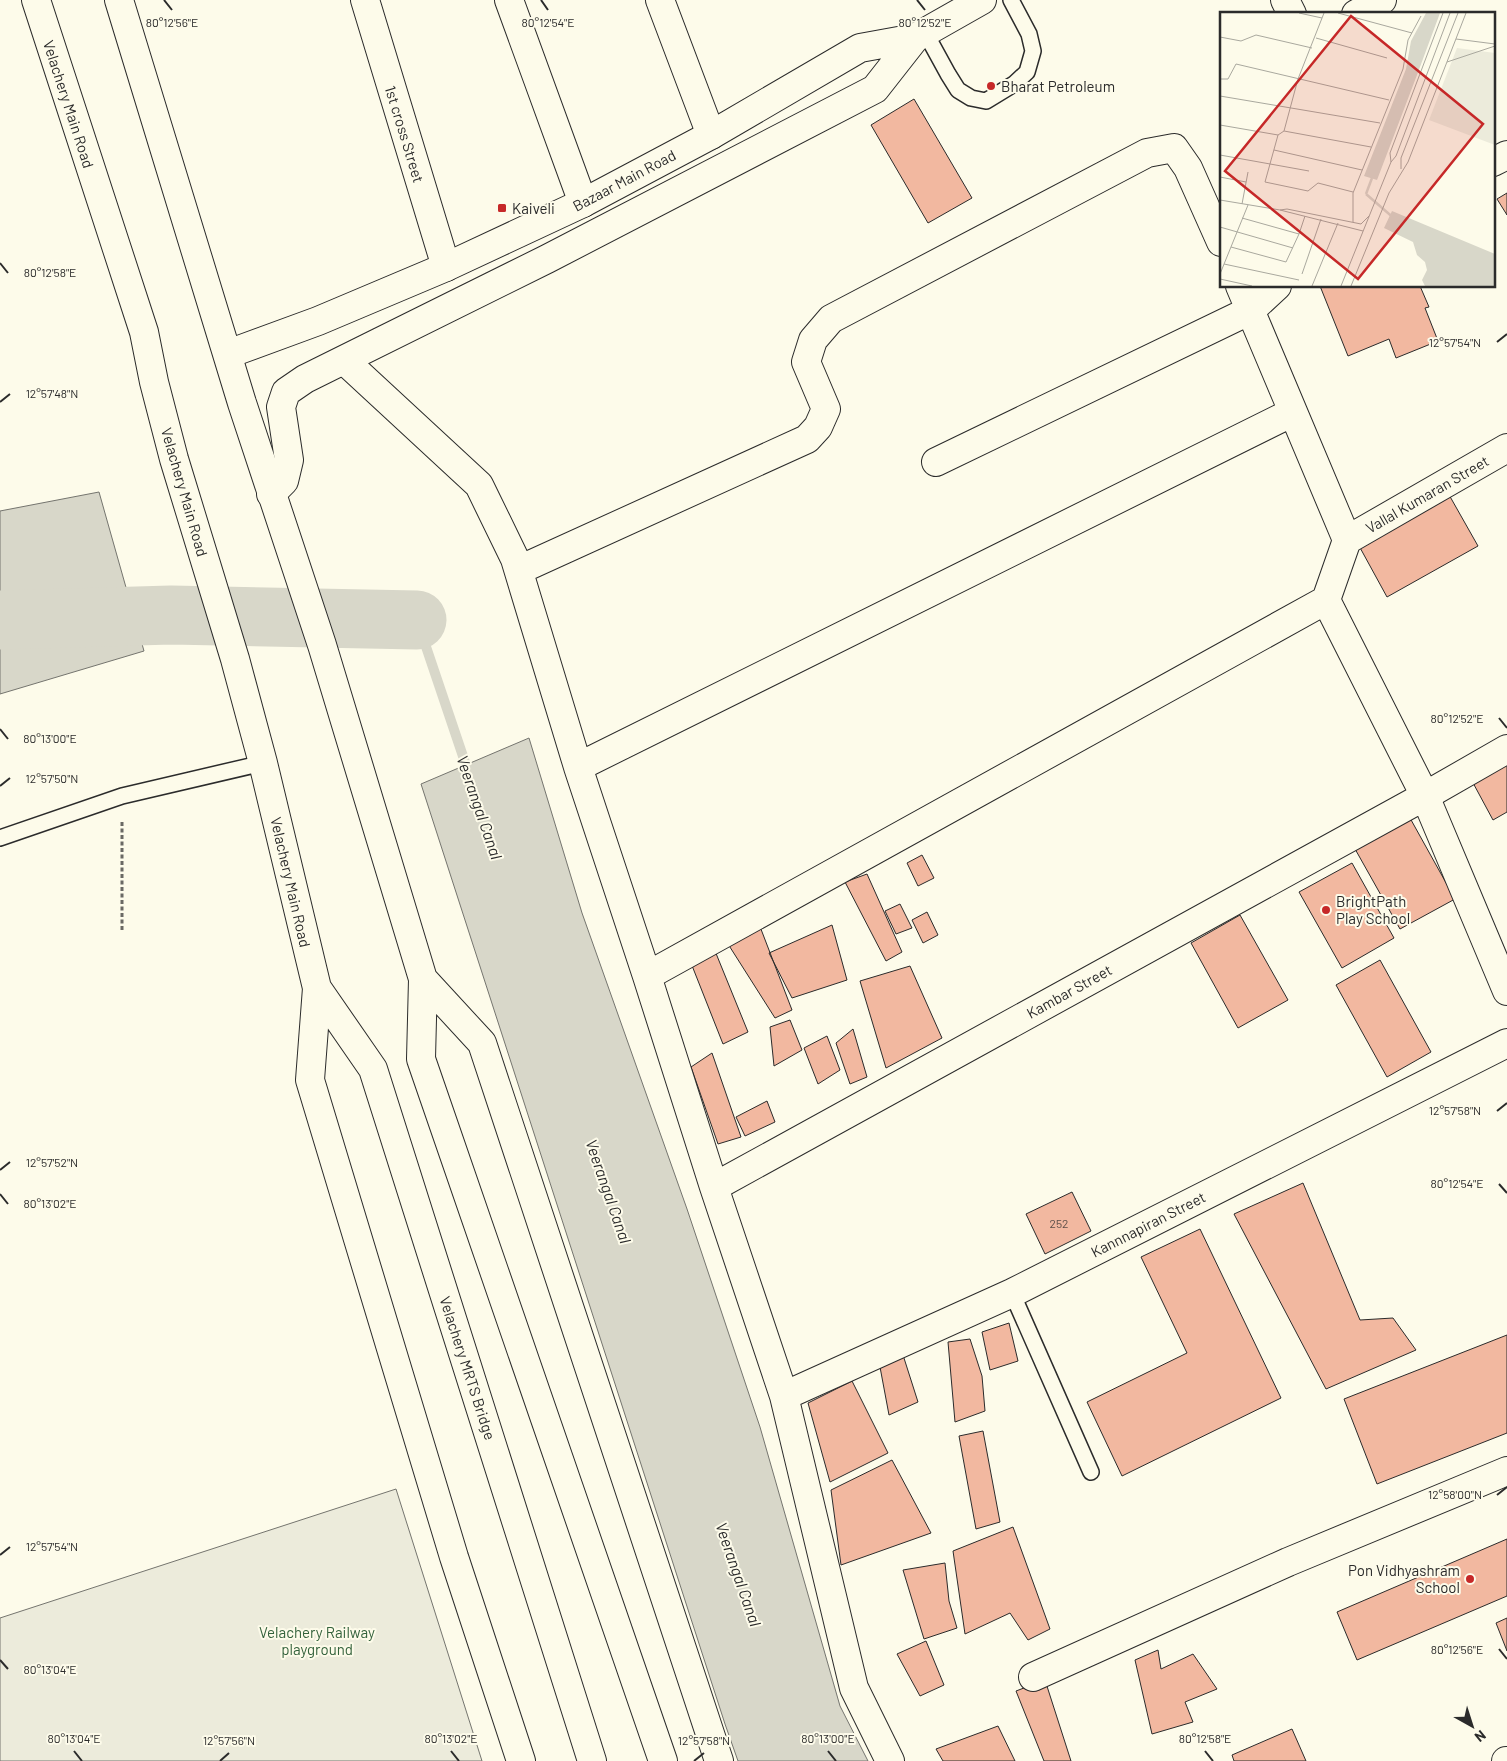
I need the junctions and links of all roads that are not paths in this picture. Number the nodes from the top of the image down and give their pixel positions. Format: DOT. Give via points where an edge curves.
graph roads {
  1 [pos="36,0"];
  2 [pos="118,0"];
  3 [pos="365,0"];
  4 [pos="509,0"];
  5 [pos="660,0"];
  6 [pos="982,0"];
  7 [pos="1012,0"];
  8 [pos="1285,0"];
  9 [pos="1382,0"];
  10 [pos="1291,12"];
  11 [pos="1360,12"];
  12 [pos="920,35"];
  13 [pos="711,135"];
  14 [pos="1507,155"];
  15 [pos="1494,162"];
  16 [pos="583,203"];
  17 [pos="1220,240"];
  18 [pos="446,267"];
  19 [pos="1272,288"];
  20 [pos="1246,298"];
  21 [pos="228,354"];
  22 [pos="345,361"];
  23 [pos="1293,412"];
  24 [pos="1507,448"];
  25 [pos="936,462"];
  26 [pos="271,494"];
  27 [pos="1347,540"];
  28 [pos="519,570"];
  29 [pos="1326,600"];
  30 [pos="1507,749"];
  31 [pos="263,763"];
  32 [pos="578,767"];
  33 [pos="1425,796"];
  34 [pos="0,838"];
  35 [pos="647,976"];
  36 [pos="423,980"];
  37 [pos="316,988"];
  38 [pos="1507,991"];
  39 [pos="1507,1043"];
  40 [pos="714,1187"];
  41 [pos="1012,1293"];
  42 [pos="784,1396"];
  43 [pos="1507,1470"];
  44 [pos="1091,1472"];
  45 [pos="1032,1677"];
  46 [pos="521,1761"];
  47 [pos="592,1761"];
  48 [pos="663,1761"];
  49 [pos="719,1761"];
  50 [pos="890,1761"];
  1 -- 31 [label="street, Velachery Main Road" via="144,332 174,459 235,658"];
  2 -- 21 [label="street"];
  3 -- 18 [label="street, 1st cross Street"];
  4 -- 16 [label="street"];
  5 -- 13 [label="street"];
  6 -- 12 [label="street, Bazaar Main Road"];
  7 -- 12 [label="lane" via="1029,34 1033,52 1027,72 986,101 971,98 958,90"];
  8 -- 10 [label="street"];
  9 -- 11 [label="street"];
  12 -- 13 [label="street, Bazaar Main Road" via="860,48"];
  12 -- 22 [label="street" via="875,89"];
  13 -- 16 [label="street, Bazaar Main Road"];
  14 -- 15 [label="street"];
  16 -- 18 [label="street, Bazaar Main Road"];
  17 -- 28 [label="street" via="1188,168 1174,148 1147,153 831,318 813,340 806,362 826,408 818,427 808,439"];
  18 -- 21 [label="street, Bazaar Main Road" via="318,321"];
  19 -- 20 [label="street"];
  20 -- 23 [label="street"];
  20 -- 25 [label="street"];
  21 -- 26 [label="street"];
  22 -- 26 [label="street" via="305,379 286,392 281,407 289,460 284,481"];
  22 -- 28 [label="street" via="479,485"];
  23 -- 27 [label="street"];
  23 -- 32 [label="street"];
  24 -- 27 [label="street, Vallal Kumaran Street"];
  26 -- 36 [label="street" via="322,645"];
  27 -- 29 [label="street"];
  28 -- 32 [label="street"];
  29 -- 33 [label="street"];
  29 -- 35 [label="street"];
  30 -- 33 [label="street, Kambar Street"];
  31 -- 34 [label="lane" via="122,796"];
  31 -- 37 [label="street, Velachery Main Road"];
  32 -- 35 [label="street"];
  33 -- 38 [label="street"];
  33 -- 40 [label="street, Kambar Street"];
  35 -- 40 [label="street"];
  36 -- 48 [label="street" via="421,1059"];
  36 -- 49 [label="street" via="482,1043"];
  37 -- 46 [label="street" via="310,1080 454,1557"];
  37 -- 47 [label="street, Velachery MRTS Bridge" via="373,1069"];
  39 -- 41 [label="street, Kannnapiran Street"];
  40 -- 42 [label="street"];
  41 -- 42 [label="street, Kannnapiran Street"];
  41 -- 44 [label="lane"];
  42 -- 50 [label="street" via="854,1688"];
  43 -- 45 [label="street" via="1288,1562"];
}
